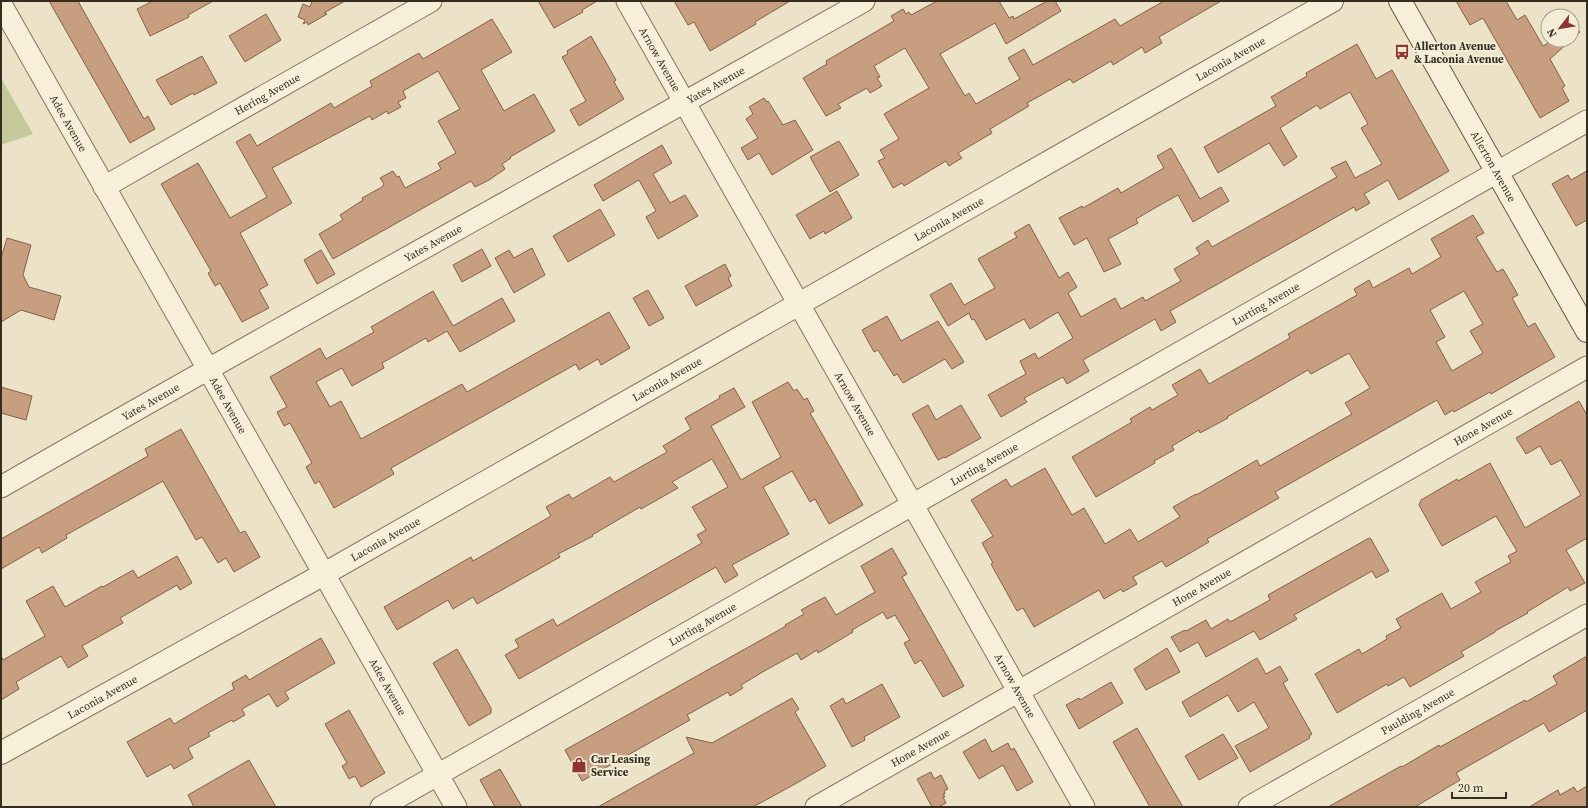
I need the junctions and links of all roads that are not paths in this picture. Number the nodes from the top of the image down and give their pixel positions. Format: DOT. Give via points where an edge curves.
graph roads {
  1 [pos="431,1"];
  2 [pos="627,1"];
  3 [pos="864,1"];
  4 [pos="1332,1"];
  5 [pos="1400,1"];
  6 [pos="1,4"];
  7 [pos="685,103"];
  8 [pos="1587,121"];
  9 [pos="1497,173"];
  10 [pos="104,187"];
  11 [pos="799,303"];
  12 [pos="1587,331"];
  13 [pos="1587,367"];
  14 [pos="207,369"];
  15 [pos="1,487"];
  16 [pos="913,504"];
  17 [pos="324,574"];
  18 [pos="1587,615"];
  19 [pos="1018,691"];
  20 [pos="1,753"];
  21 [pos="438,775"];
  22 [pos="381,807"];
  23 [pos="456,807"];
  24 [pos="816,807"];
  25 [pos="1084,807"];
  26 [pos="1249,807"];
  1 -- 10 [label="street, Hering Avenue"];
  2 -- 7 [label="street, Arnow Avenue"];
  3 -- 7 [label="street, Yates Avenue"];
  4 -- 11 [label="street, Laconia Avenue"];
  5 -- 9 [label="street, Allerton Avenue"];
  6 -- 10 [label="street, Adee Avenue"];
  7 -- 11 [label="street, Arnow Avenue"];
  7 -- 14 [label="street, Yates Avenue"];
  8 -- 9 [label="street, Lurting Avenue"];
  9 -- 12 [label="street, Allerton Avenue"];
  9 -- 16 [label="street, Lurting Avenue"];
  10 -- 14 [label="street, Adee Avenue"];
  11 -- 16 [label="street, Arnow Avenue"];
  11 -- 17 [label="street, Laconia Avenue"];
  13 -- 19 [label="street, Hone Avenue"];
  14 -- 15 [label="street, Yates Avenue"];
  14 -- 17 [label="street, Adee Avenue"];
  16 -- 19 [label="street, Arnow Avenue"];
  16 -- 21 [label="street, Lurting Avenue"];
  17 -- 20 [label="street, Laconia Avenue"];
  17 -- 21 [label="street, Adee Avenue"];
  18 -- 26 [label="street, Paulding Avenue"];
  19 -- 24 [label="street, Hone Avenue"];
  19 -- 25 [label="street, Arnow Avenue"];
  21 -- 22 [label="street, Lurting Avenue"];
  21 -- 23 [label="street, Adee Avenue"];
}
